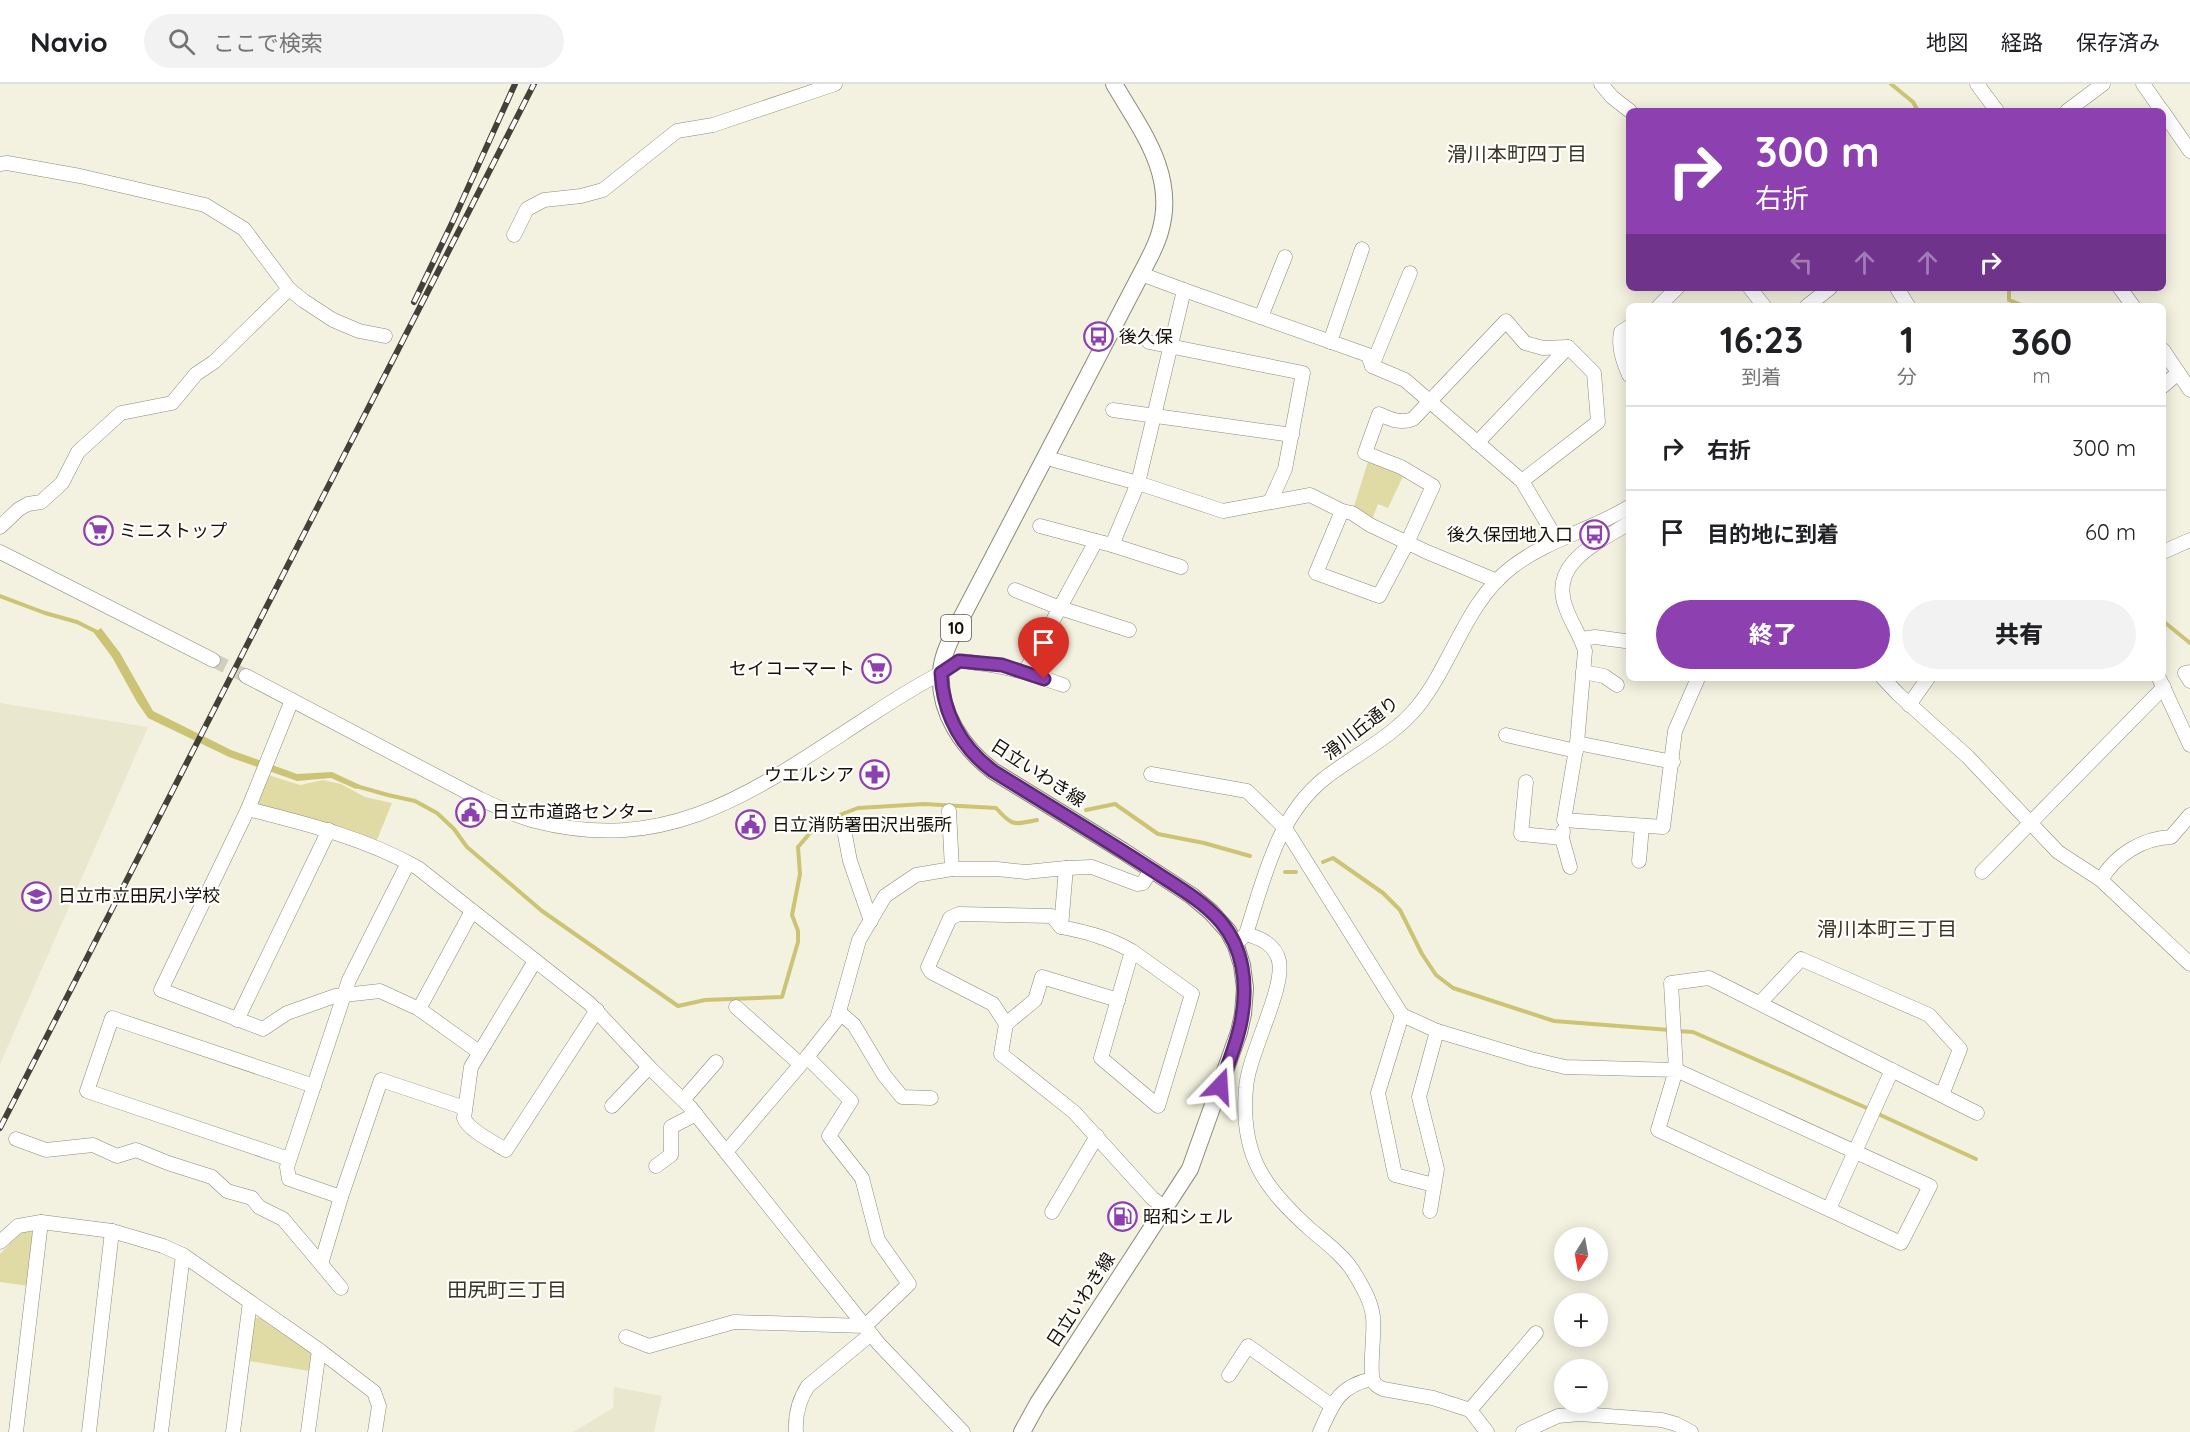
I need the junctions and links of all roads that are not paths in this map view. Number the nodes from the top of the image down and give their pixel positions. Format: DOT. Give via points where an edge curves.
graph roads {
  1 [pos="835,84"];
  2 [pos="1114,84"];
  3 [pos="1600,84"];
  4 [pos="1977,84"];
  5 [pos="2103,84"];
  6 [pos="2144,84"];
  7 [pos="1626,108"];
  8 [pos="1995,108"];
  9 [pos="2071,108"];
  10 [pos="2160,108"];
  11 [pos="2166,116"];
  12 [pos="2190,151"];
  13 [pos="0,164"];
  14 [pos="514,235"];
  15 [pos="1362,249"];
  16 [pos="1285,256"];
  17 [pos="1410,273"];
  18 [pos="1141,274"];
  19 [pos="289,289"];
  20 [pos="1184,290"];
  21 [pos="1674,291"];
  22 [pos="1752,291"];
  23 [pos="1826,291"];
  24 [pos="1662,303"];
  25 [pos="1762,303"];
  26 [pos="1811,303"];
  27 [pos="1261,317"];
  28 [pos="1626,329"];
  29 [pos="385,336"];
  30 [pos="1149,342"];
  31 [pos="1330,342"];
  32 [pos="1171,345"];
  33 [pos="1568,347"];
  34 [pos="2166,354"];
  35 [pos="1372,366"];
  36 [pos="1626,368"];
  37 [pos="2185,380"];
  38 [pos="2166,385"];
  39 [pos="1430,402"];
  40 [pos="1113,410"];
  41 [pos="1154,417"];
  42 [pos="1292,435"];
  43 [pos="1477,443"];
  44 [pos="1046,456"];
  45 [pos="1522,481"];
  46 [pos="1138,483"];
  47 [pos="1270,502"];
  48 [pos="1626,509"];
  49 [pos="1342,511"];
  50 [pos="1626,525"];
  51 [pos="1040,526"];
  52 [pos="0,527"];
  53 [pos="1557,540"];
  54 [pos="2190,540"];
  55 [pos="1096,541"];
  56 [pos="1407,543"];
  57 [pos="1112,545"];
  58 [pos="2166,551"];
  59 [pos="0,552"];
  60 [pos="1181,567"];
  61 [pos="1497,581"];
  62 [pos="1015,590"];
  63 [pos="1060,608"];
  64 [pos="1129,630"];
  65 [pos="1582,639"];
  66 [pos="1625,641"];
  67 [pos="213,660"];
  68 [pos="1025,672"];
  69 [pos="1583,672"];
  70 [pos="2190,672"];
  71 [pos="941,673"];
  72 [pos="246,676"];
  73 [pos="1697,681"];
  74 [pos="1887,681"];
  75 [pos="1926,681"];
  76 [pos="2190,681"];
  77 [pos="2161,683"];
  78 [pos="1063,685"];
  79 [pos="1617,685"];
  80 [pos="292,700"];
  81 [pos="1909,705"];
  82 [pos="2190,719"];
  83 [pos="1506,735"];
  84 [pos="2188,741"];
  85 [pos="1577,746"];
  86 [pos="1672,762"];
  87 [pos="1150,774"];
  88 [pos="1526,782"];
  89 [pos="248,809"];
  90 [pos="949,811"];
  91 [pos="2190,815"];
  92 [pos="1564,820"];
  93 [pos="2030,823"];
  94 [pos="1642,826"];
  95 [pos="1285,828"];
  96 [pos="329,830"];
  97 [pos="845,835"];
  98 [pos="1562,838"];
  99 [pos="1640,861"];
  100 [pos="408,863"];
  101 [pos="1570,867"];
  102 [pos="1066,868"];
  103 [pos="951,869"];
  104 [pos="1151,870"];
  105 [pos="1982,872"];
  106 [pos="2102,880"];
  107 [pos="472,911"];
  108 [pos="871,921"];
  109 [pos="1061,927"];
  110 [pos="1241,940"];
  111 [pos="1132,951"];
  112 [pos="535,961"];
  113 [pos="2190,964"];
  114 [pos="344,995"];
  115 [pos="1118,1000"];
  116 [pos="1760,1004"];
  117 [pos="736,1007"];
  118 [pos="419,1009"];
  119 [pos="597,1010"];
  120 [pos="839,1012"];
  121 [pos="1402,1015"];
  122 [pos="237,1020"];
  123 [pos="1006,1024"];
  124 [pos="1437,1030"];
  125 [pos="479,1053"];
  126 [pos="804,1061"];
  127 [pos="716,1062"];
  128 [pos="649,1067"];
  129 [pos="1676,1070"];
  130 [pos="1892,1070"];
  131 [pos="314,1086"];
  132 [pos="1942,1095"];
  133 [pos="931,1098"];
  134 [pos="683,1100"];
  135 [pos="612,1106"];
  136 [pos="465,1108"];
  137 [pos="1977,1113"];
  138 [pos="696,1114"];
  139 [pos="1096,1136"];
  140 [pos="16,1139"];
  141 [pos="726,1152"];
  142 [pos="1856,1152"];
  143 [pos="289,1159"];
  144 [pos="656,1166"];
  145 [pos="1434,1185"];
  146 [pos="342,1197"];
  147 [pos="1165,1208"];
  148 [pos="1829,1209"];
  149 [pos="1430,1211"];
  150 [pos="1052,1212"];
  151 [pos="41,1222"];
  152 [pos="112,1231"];
  153 [pos="0,1242"];
  154 [pos="183,1255"];
  155 [pos="321,1264"];
  156 [pos="341,1288"];
  157 [pos="250,1302"];
  158 [pos="868,1330"];
  159 [pos="1536,1333"];
  160 [pos="626,1336"];
  161 [pos="320,1350"];
  162 [pos="1229,1375"];
  163 [pos="1372,1379"];
  164 [pos="1332,1406"];
  165 [pos="1470,1410"];
  166 [pos="16,1432"];
  167 [pos="89,1432"];
  168 [pos="161,1432"];
  169 [pos="234,1432"];
  170 [pos="308,1432"];
  171 [pos="375,1432"];
  172 [pos="796,1432"];
  173 [pos="963,1432"];
  174 [pos="1022,1432"];
  175 [pos="1320,1432"];
  176 [pos="1487,1432"];
  177 [pos="1523,1432"];
  178 [pos="1691,1432"];
  1 -- 14 [label="street" via="713,125 677,130 603,190 544,200 527,209"];
  2 -- 18 [label="main road, 日立いわき線 / 10" via="1156,157 1163,178 1165,198 1160,231"];
  3 -- 7 [label="street"];
  4 -- 8 [label="street"];
  5 -- 9 [label="street"];
  6 -- 10 [label="street"];
  11 -- 12 [label="street"];
  13 -- 19 [label="street" via="80,176 205,205 244,229"];
  15 -- 31 [label="street"];
  16 -- 27 [label="street"];
  17 -- 35 [label="street"];
  18 -- 20 [label="street"];
  18 -- 44 [label="main road, 日立いわき線 / 10"];
  19 -- 29 [label="street" via="333,320"];
  19 -- 52 [label="street" via="214,362 196,374 172,404 121,413 78,452 62,483 41,502 19,509"];
  20 -- 27 [label="street"];
  20 -- 32 [label="street"];
  21 -- 24 [label="street"];
  22 -- 25 [label="street"];
  23 -- 26 [label="street"];
  27 -- 31 [label="street"];
  28 -- 36 [label="street" via="1619,340"];
  30 -- 32 [label="street"];
  31 -- 35 [label="street" via="1368,355"];
  32 -- 41 [label="street"];
  32 -- 42 [label="street" via="1303,372"];
  33 -- 39 [label="street" via="1543,348 1525,343 1506,321"];
  33 -- 43 [label="street"];
  33 -- 45 [label="street" via="1594,373 1598,422"];
  34 -- 37 [label="street"];
  35 -- 39 [label="street" via="1405,380"];
  37 -- 38 [label="street"];
  39 -- 43 [label="street"];
  39 -- 56 [label="street" via="1406,422 1379,414 1365,453 1408,470 1433,486"];
  40 -- 41 [label="street"];
  41 -- 42 [label="street"];
  41 -- 46 [label="street"];
  42 -- 47 [label="street" via="1285,469"];
  43 -- 45 [label="street"];
  44 -- 46 [label="street"];
  44 -- 71 [label="main road, 日立いわき線 / 10" via="954,632"];
  45 -- 53 [label="street"];
  46 -- 47 [label="street" via="1223,511"];
  46 -- 57 [label="street"];
  47 -- 49 [label="street" via="1310,495"];
  48 -- 53 [label="street, 滑川丘通り"];
  49 -- 56 [label="street"];
  49 -- 56 [label="street" via="1316,573 1379,596"];
  50 -- 65 [label="street" via="1571,563 1564,575 1561,592 1565,607"];
  51 -- 55 [label="street"];
  53 -- 61 [label="street, 滑川丘通り"];
  54 -- 58 [label="street"];
  55 -- 57 [label="street"];
  55 -- 63 [label="street"];
  56 -- 61 [label="street"];
  57 -- 60 [label="street"];
  59 -- 67 [label="street"];
  61 -- 95 [label="street, 滑川丘通り" via="1480,600 1443,671 1417,707 1383,739 1324,779"];
  62 -- 63 [label="street"];
  63 -- 64 [label="street"];
  63 -- 68 [label="street"];
  65 -- 66 [label="street"];
  65 -- 69 [label="street"];
  68 -- 71 [label="street" via="1002,665 959,661"];
  68 -- 78 [label="street"];
  69 -- 79 [label="street" via="1604,676"];
  69 -- 85 [label="street"];
  70 -- 76 [label="street" via="2186,673"];
  71 -- 80 [label="street" via="776,776 715,808 677,822 638,829 567,827 509,812"];
  71 -- 104 [label="main road, 日立いわき線 / 10" via="954,728 978,760"];
  72 -- 80 [label="street"];
  73 -- 86 [label="street" via="1675,731"];
  74 -- 81 [label="street"];
  75 -- 81 [label="street"];
  77 -- 84 [label="street"];
  77 -- 93 [label="street"];
  80 -- 89 [label="street"];
  81 -- 93 [label="street" via="1968,757"];
  82 -- 84 [label="street"];
  83 -- 85 [label="street"];
  85 -- 86 [label="street"];
  85 -- 92 [label="street"];
  86 -- 94 [label="street" via="1664,827"];
  87 -- 95 [label="street" via="1247,791"];
  88 -- 98 [label="street" via="1521,834"];
  89 -- 96 [label="street"];
  89 -- 122 [label="street" via="161,990"];
  90 -- 103 [label="street"];
  91 -- 106 [label="street" via="2171,837 2140,843 2107,870"];
  92 -- 94 [label="street"];
  92 -- 98 [label="street"];
  93 -- 105 [label="street"];
  93 -- 106 [label="street" via="2058,852"];
  94 -- 99 [label="street"];
  95 -- 110 [label="street, 滑川丘通り"];
  95 -- 121 [label="street"];
  96 -- 100 [label="street"];
  96 -- 122 [label="street"];
  97 -- 108 [label="street"];
  98 -- 101 [label="street"];
  100 -- 107 [label="street"];
  100 -- 114 [label="street"];
  102 -- 103 [label="street" via="1026,872"];
  102 -- 104 [label="street" via="1092,867 1137,884 1143,883"];
  102 -- 109 [label="street"];
  103 -- 108 [label="street" via="916,875 885,896"];
  104 -- 110 [label="main road, 日立いわき線 / 10" via="1192,896"];
  106 -- 113 [label="street"];
  107 -- 112 [label="street"];
  107 -- 118 [label="street"];
  108 -- 120 [label="street" via="859,940"];
  109 -- 111 [label="street" via="1112,940"];
  109 -- 123 [label="street" via="1052,916 958,914 950,918 928,967 993,1004"];
  110 -- 147 [label="main road, 日立いわき線 / 10" via="1245,988 1239,1032 1195,1158"];
  110 -- 163 [label="street" via="1260,938 1270,945 1279,962 1276,988 1246,1086 1248,1138 1265,1182 1350,1267 1366,1292 1373,1315"];
  111 -- 115 [label="street"];
  111 -- 115 [label="street" via="1192,994 1158,1106 1101,1058"];
  112 -- 119 [label="street"];
  112 -- 125 [label="street"];
  114 -- 118 [label="street" via="380,990"];
  114 -- 122 [label="street" via="287,1013 263,1029"];
  114 -- 131 [label="street"];
  115 -- 123 [label="street" via="1042,977 1035,1000"];
  116 -- 129 [label="street" via="1708,978 1671,983"];
  116 -- 130 [label="street"];
  116 -- 132 [label="street" via="1801,959 1929,1015 1960,1049"];
  117 -- 126 [label="street"];
  118 -- 125 [label="street"];
  119 -- 128 [label="street"];
  119 -- 136 [label="street" via="506,1150 465,1122"];
  120 -- 126 [label="street"];
  120 -- 133 [label="street" via="854,1025 902,1097"];
  121 -- 124 [label="street"];
  121 -- 145 [label="street" via="1378,1093 1395,1175"];
  123 -- 139 [label="street" via="1001,1054 1074,1112"];
  124 -- 129 [label="street" via="1565,1067"];
  124 -- 145 [label="street" via="1419,1096 1437,1169"];
  125 -- 136 [label="street" via="471,1066"];
  126 -- 141 [label="street"];
  126 -- 158 [label="street" via="851,1101 829,1136 862,1178 878,1240 909,1284"];
  127 -- 134 [label="street"];
  128 -- 134 [label="street"];
  128 -- 135 [label="street"];
  129 -- 142 [label="street"];
  129 -- 148 [label="street" via="1658,1130"];
  130 -- 132 [label="street"];
  130 -- 142 [label="street"];
  131 -- 143 [label="street"];
  131 -- 143 [label="street" via="112,1018 87,1091"];
  132 -- 137 [label="street"];
  134 -- 138 [label="street"];
  136 -- 146 [label="street" via="381,1080"];
  138 -- 141 [label="street"];
  138 -- 144 [label="street" via="671,1127 671,1155"];
  139 -- 147 [label="street"];
  139 -- 150 [label="street"];
  140 -- 155 [label="street" via="46,1150 93,1146 117,1156 136,1150 212,1177 227,1191 252,1198 283,1219"];
  141 -- 158 [label="street"];
  142 -- 148 [label="street"];
  142 -- 148 [label="street" via="1930,1186 1901,1243"];
  143 -- 146 [label="street" via="289,1179"];
  145 -- 149 [label="street"];
  146 -- 155 [label="street"];
  147 -- 174 [label="main road, 日立いわき線 / 10"];
  151 -- 152 [label="street"];
  151 -- 153 [label="street" via="18,1226"];
  151 -- 166 [label="street"];
  152 -- 154 [label="street"];
  152 -- 167 [label="street"];
  154 -- 157 [label="street"];
  154 -- 168 [label="street"];
  155 -- 156 [label="street"];
  157 -- 161 [label="street"];
  157 -- 169 [label="street"];
  158 -- 160 [label="street" via="734,1322 649,1346"];
  158 -- 172 [label="street" via="800,1397"];
  158 -- 173 [label="street"];
  159 -- 165 [label="street"];
  161 -- 170 [label="street"];
  161 -- 171 [label="street" via="374,1392 379,1406"];
  162 -- 164 [label="street" via="1248,1346"];
  163 -- 164 [label="street" via="1345,1389"];
  163 -- 165 [label="street" via="1383,1389"];
  164 -- 175 [label="street"];
  165 -- 176 [label="street"];
  177 -- 178 [label="street" via="1558,1416 1580,1414 1662,1420"];
}
